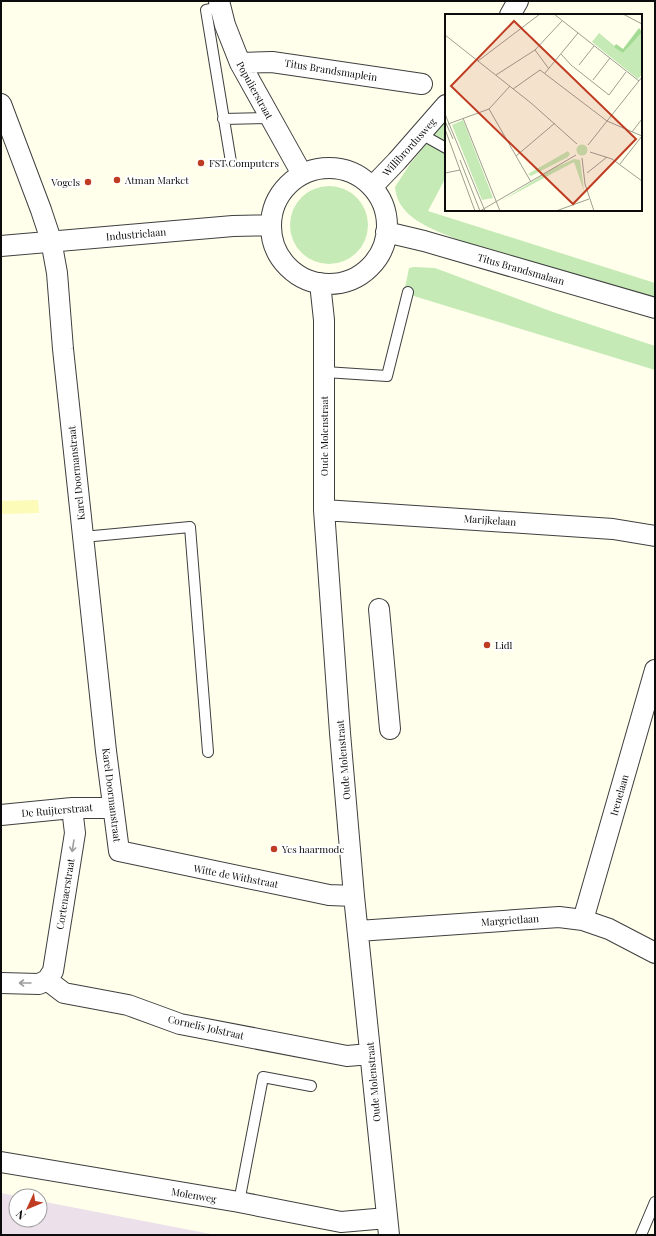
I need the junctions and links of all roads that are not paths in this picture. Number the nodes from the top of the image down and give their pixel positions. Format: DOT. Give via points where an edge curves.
graph roads {
  1 [pos="518,1"];
  2 [pos="220,4"];
  3 [pos="511,14"];
  4 [pos="240,63"];
  5 [pos="422,84"];
  6 [pos="1,104"];
  7 [pos="445,106"];
  8 [pos="271,118"];
  9 [pos="223,119"];
  10 [pos="421,134"];
  11 [pos="445,147"];
  12 [pos="231,162"];
  13 [pos="302,174"];
  14 [pos="372,187"];
  15 [pos="271,225"];
  16 [pos="386,232"];
  17 [pos="51,240"];
  18 [pos="1,246"];
  19 [pos="320,283"];
  20 [pos="408,292"];
  21 [pos="655,308"];
  22 [pos="324,372"];
  23 [pos="324,510"];
  24 [pos="655,536"];
  25 [pos="83,537"];
  26 [pos="379,609"];
  27 [pos="655,670"];
  28 [pos="390,729"];
  29 [pos="208,752"];
  30 [pos="72,808"];
  31 [pos="112,808"];
  32 [pos="1,815"];
  33 [pos="119,851"];
  34 [pos="354,896"];
  35 [pos="583,920"];
  36 [pos="358,931"];
  37 [pos="655,953"];
  38 [pos="48,980"];
  39 [pos="1,983"];
  40 [pos="370,1054"];
  41 [pos="311,1086"];
  42 [pos="1,1162"];
  43 [pos="239,1202"];
  44 [pos="655,1202"];
  45 [pos="388,1227"];
  46 [pos="641,1235"];
  1 -- 3 [label="street"];
  2 -- 4 [label="street, Populierstraat" via="225,25"];
  2 -- 9 [label="lane" via="206,10"];
  4 -- 5 [label="street, Titus Brandsmaplein" via="272,62"];
  4 -- 8 [label="street, Populierstraat"];
  6 -- 17 [label="street, Karel Doormanstraat"];
  7 -- 10 [label="street, Willibrordusweg"];
  8 -- 9 [label="lane"];
  8 -- 13 [label="street, Populierstraat"];
  9 -- 12 [label="lane"];
  10 -- 11 [label="lane"];
  10 -- 14 [label="street, Willibrordusweg"];
  13 -- 14 [label="street" via="319,168 337,168 354,173"];
  13 -- 15 [label="street" via="289,183 279,195"];
  14 -- 16 [label="street" via="386,214"];
  15 -- 17 [label="street, Industrielaan"];
  15 -- 19 [label="street" via="273,242 280,257 290,269 304,278"];
  16 -- 19 [label="street" via="382,250 371,265 356,277 339,283"];
  16 -- 21 [label="street, Titus Brandsmalaan"];
  17 -- 18 [label="street, Industrielaan"];
  17 -- 25 [label="street, Karel Doormanstraat" via="57,273"];
  19 -- 22 [label="street, Oude Molenstraat" via="324,320"];
  20 -- 22 [label="lane" via="387,376"];
  22 -- 23 [label="street, Oude Molenstraat"];
  23 -- 24 [label="street, Marijkelaan" via="613,529"];
  23 -- 34 [label="street, Oude Molenstraat"];
  25 -- 29 [label="lane" via="190,527"];
  25 -- 31 [label="street, Karel Doormanstraat"];
  26 -- 28 [label="street"];
  27 -- 35 [label="street, Irenelaan"];
  30 -- 31 [label="street, De Ruijterstraat"];
  30 -- 32 [label="street, De Ruijterstraat"];
  30 -- 38 [label="street, Cortenaerstraat, one-way" via="75,833 53,971"];
  31 -- 33 [label="street, Karel Doormanstraat"];
  33 -- 34 [label="street, Witte de Withstraat" via="329,895"];
  34 -- 36 [label="street, Oude Molenstraat"];
  35 -- 36 [label="street, Margrietlaan" via="559,917"];
  35 -- 37 [label="street, Margrietlaan" via="609,929"];
  36 -- 40 [label="street, Oude Molenstraat"];
  38 -- 39 [label="street, one-way" via="39,984"];
  38 -- 40 [label="street, Cornelis Jolstraat" via="64,993 128,1005 180,1024 347,1056"];
  40 -- 45 [label="street, Oude Molenstraat"];
  41 -- 43 [label="lane" via="264,1077"];
  42 -- 43 [label="street, Molenweg"];
  43 -- 45 [label="street, Molenweg" via="341,1222"];
  44 -- 46 [label="lane"];
}
